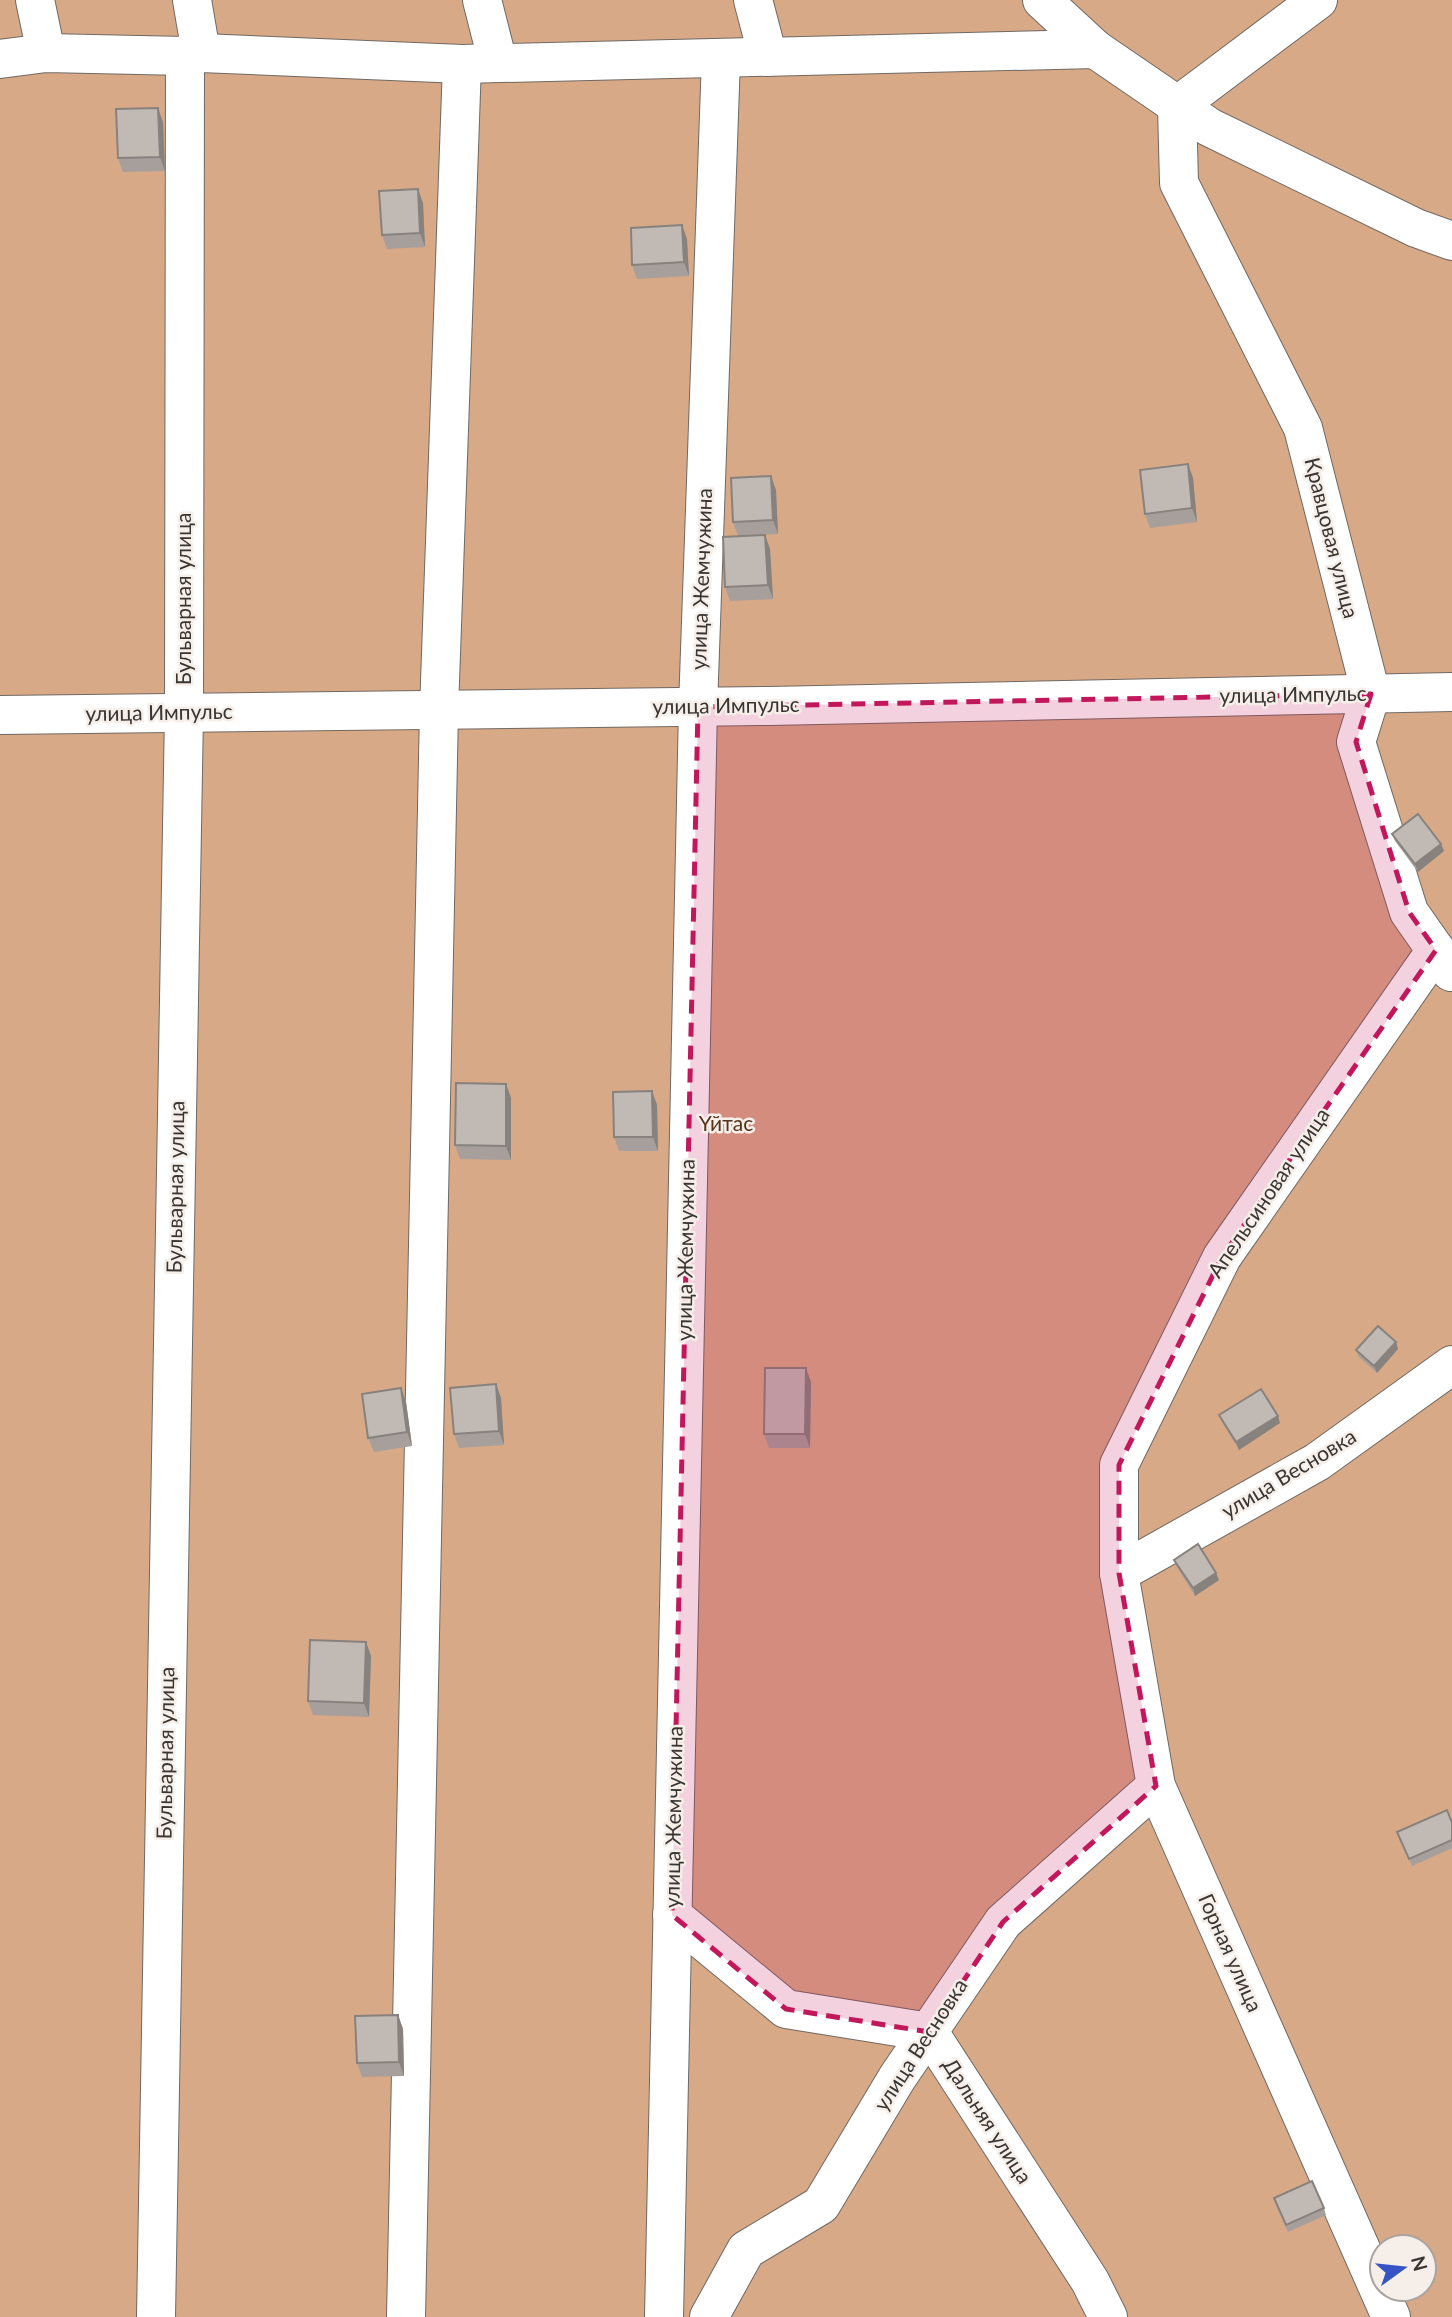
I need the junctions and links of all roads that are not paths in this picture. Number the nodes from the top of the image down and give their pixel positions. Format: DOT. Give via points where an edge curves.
graph roads {
  1 [pos="35,0"];
  2 [pos="192,0"];
  3 [pos="482,0"];
  4 [pos="753,0"];
  5 [pos="1042,0"];
  6 [pos="1318,0"];
  7 [pos="1095,49"];
  8 [pos="46,53"];
  9 [pos="193,55"];
  10 [pos="768,57"];
  11 [pos="721,58"];
  12 [pos="0,59"];
  13 [pos="480,63"];
  14 [pos="1177,106"];
  15 [pos="1452,241"];
  16 [pos="1452,692"];
  17 [pos="1371,694"];
  18 [pos="698,707"];
  19 [pos="439,710"];
  20 [pos="184,713"];
  21 [pos="0,715"];
  22 [pos="1444,962"];
  23 [pos="1452,1365"];
  24 [pos="1119,1573"];
  25 [pos="1156,1786"];
  26 [pos="672,1915"];
  27 [pos="929,2032"];
  28 [pos="156,2317"];
  29 [pos="406,2317"];
  30 [pos="664,2317"];
  31 [pos="709,2317"];
  32 [pos="1108,2317"];
  33 [pos="1391,2317"];
  1 -- 8 [label="street"];
  2 -- 9 [label="street, Бульварная улица"];
  3 -- 13 [label="street"];
  4 -- 10 [label="street"];
  5 -- 7 [label="street"];
  6 -- 14 [label="street"];
  7 -- 10 [label="street"];
  7 -- 14 [label="street"];
  8 -- 9 [label="street"];
  8 -- 12 [label="street"];
  9 -- 13 [label="street"];
  9 -- 20 [label="street, Бульварная улица"];
  10 -- 11 [label="street"];
  11 -- 13 [label="street"];
  11 -- 18 [label="street, улица Жемчужина"];
  13 -- 19 [label="street"];
  14 -- 15 [label="street" via="1209,127 1416,228"];
  14 -- 17 [label="street, Кравцовая улица" via="1179,183 1303,428"];
  16 -- 17 [label="street, улица Импульс"];
  17 -- 18 [label="street, улица Импульс"];
  17 -- 22 [label="street" via="1356,742 1409,912"];
  18 -- 19 [label="street, улица Импульс"];
  18 -- 26 [label="street, улица Жемчужина"];
  19 -- 20 [label="street, улица Импульс"];
  19 -- 29 [label="street"];
  20 -- 21 [label="street, улица Импульс"];
  20 -- 28 [label="street, Бульварная улица"];
  22 -- 24 [label="street, Апельсиновая улица" via="1222,1257 1119,1465"];
  23 -- 24 [label="street, улица Весновка" via="1317,1462"];
  24 -- 25 [label="street, Горная улица"];
  25 -- 27 [label="street, улица Весновка" via="1003,1922"];
  25 -- 33 [label="street, Горная улица"];
  26 -- 27 [label="street" via="786,2009"];
  26 -- 30 [label="street, улица Жемчужина"];
  27 -- 31 [label="street, улица Весновка" via="821,2205 746,2250"];
  27 -- 32 [label="street, Дальняя улица" via="1090,2281"];
}
